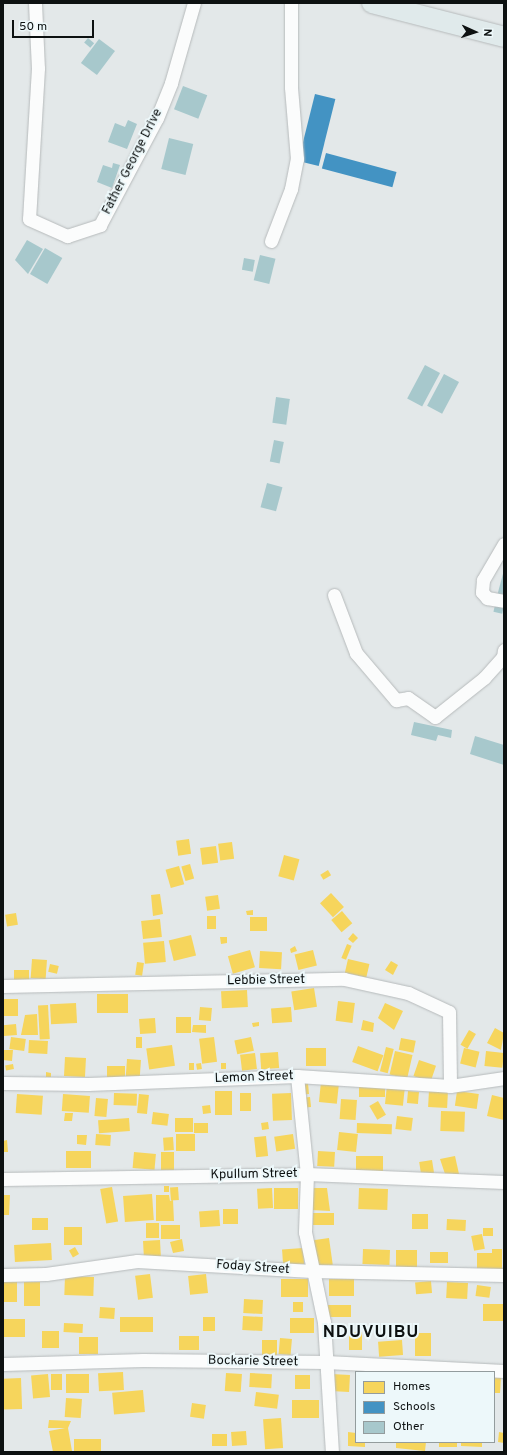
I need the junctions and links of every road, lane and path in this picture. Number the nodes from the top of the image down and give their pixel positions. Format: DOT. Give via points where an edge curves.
graph roads {
  1 [pos="35,3"];
  2 [pos="194,3"];
  3 [pos="291,3"];
  4 [pos="372,3"];
  5 [pos="504,37"];
  6 [pos="271,242"];
  7 [pos="504,544"];
  8 [pos="334,595"];
  9 [pos="504,601"];
  10 [pos="504,650"];
  11 [pos="3,986"];
  12 [pos="297,1076"];
  13 [pos="504,1078"];
  14 [pos="3,1083"];
  15 [pos="450,1086"];
  16 [pos="307,1174"];
  17 [pos="3,1180"];
  18 [pos="504,1182"];
  19 [pos="312,1271"];
  20 [pos="3,1274"];
  21 [pos="504,1275"];
  22 [pos="326,1362"];
  23 [pos="3,1364"];
  24 [pos="504,1371"];
  25 [pos="332,1452"];
  1 -- 2 [label="street, Father George Drive" via="38,68 30,219 67,236 100,225 157,118 171,83"];
  3 -- 6 [label="street" via="291,87 297,159 291,189"];
  4 -- 5 [label="main road"];
  7 -- 9 [label="street" via="483,580 482,592 487,598"];
  8 -- 10 [label="street" via="356,653 396,700 408,698 435,717 496,666"];
  11 -- 15 [label="street, Lebbie Street" via="344,979 408,993 450,1012"];
  12 -- 14 [label="street, Lemon Street" via="88,1084"];
  12 -- 15 [label="street, Lemon Street"];
  12 -- 16 [label="street"];
  13 -- 15 [label="street, Lemon Street"];
  16 -- 17 [label="street, Kpullum Street"];
  16 -- 18 [label="street, Kpullum Street"];
  16 -- 19 [label="street" via="305,1232"];
  19 -- 20 [label="street, Foday Street" via="137,1261 46,1274"];
  19 -- 21 [label="street, Foday Street"];
  19 -- 22 [label="street" via="324,1322"];
  22 -- 23 [label="street, Bockarie Street" via="143,1360"];
  22 -- 24 [label="street, Bockarie Street"];
  22 -- 25 [label="street"];
}
